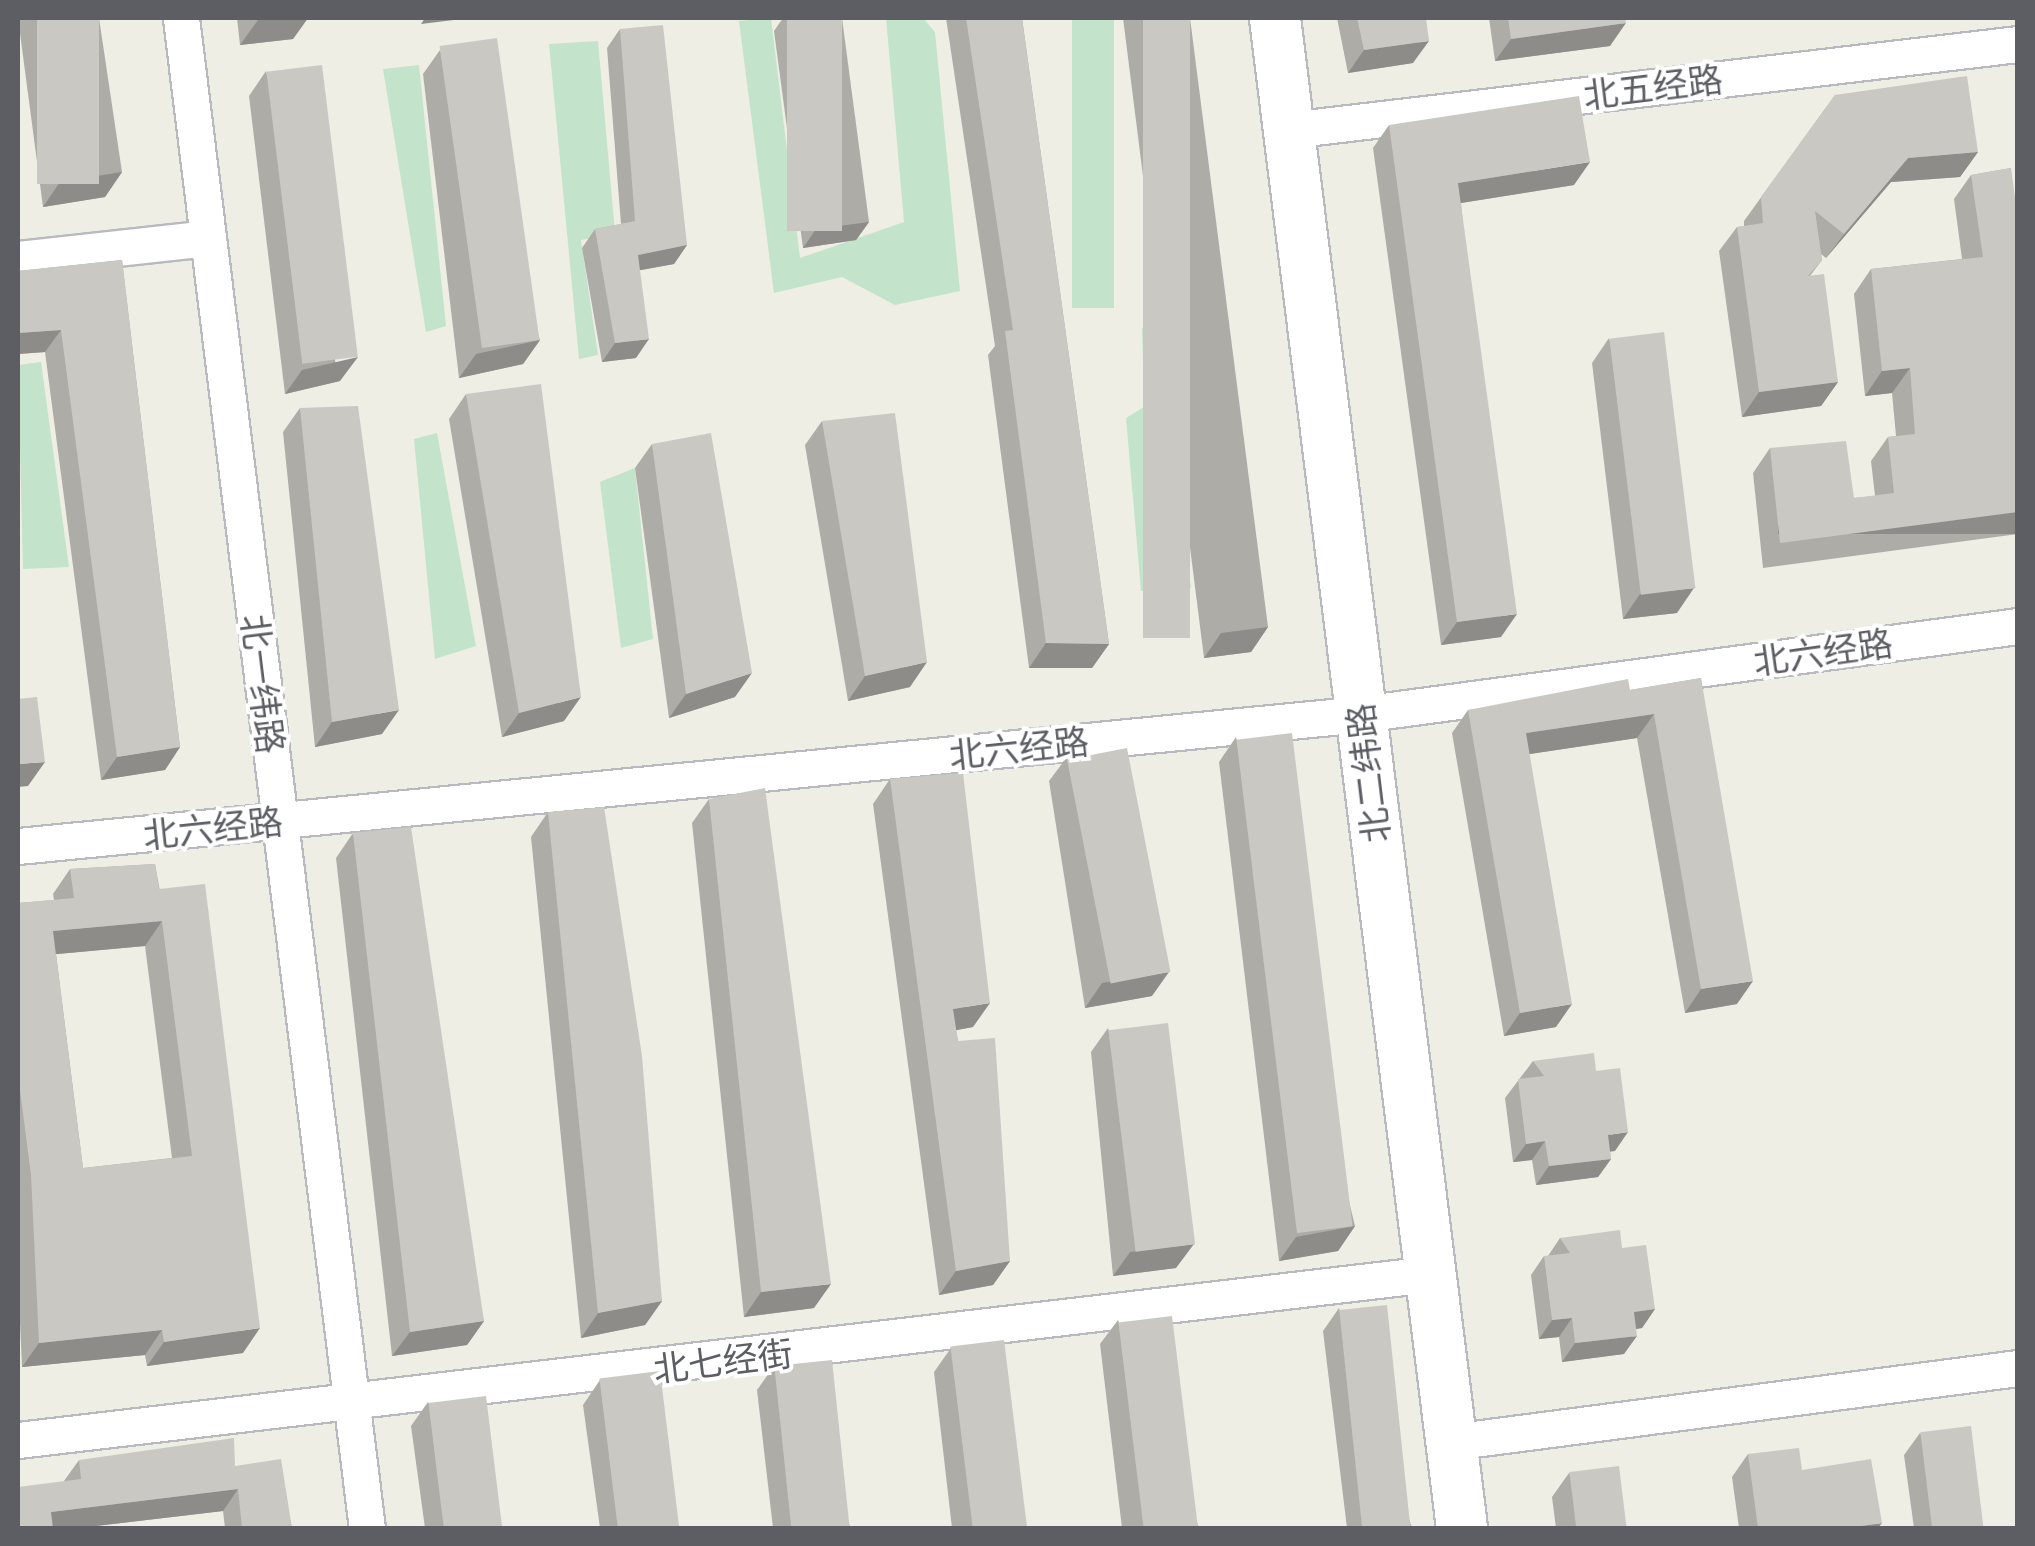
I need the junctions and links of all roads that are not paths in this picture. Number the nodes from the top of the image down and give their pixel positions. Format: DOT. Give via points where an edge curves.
graph roads {
  1 [pos="181,18"];
  2 [pos="1275,18"];
  3 [pos="2018,44"];
  4 [pos="1289,130"];
  5 [pos="208,238"];
  6 [pos="18,259"];
  7 [pos="2018,626"];
  8 [pos="1361,714"];
  9 [pos="280,821"];
  10 [pos="18,846"];
  11 [pos="1428,1274"];
  12 [pos="2018,1368"];
  13 [pos="352,1407"];
  14 [pos="18,1440"];
  15 [pos="1450,1442"];
  16 [pos="367,1528"];
  17 [pos="1462,1528"];
  1 -- 5 [label="street, 北一纬路"];
  2 -- 4 [label="street, 北二纬路"];
  3 -- 4 [label="street, 北五经路"];
  4 -- 8 [label="street, 北二纬路"];
  5 -- 6 [label="street"];
  5 -- 9 [label="street, 北一纬路"];
  7 -- 8 [label="street, 北六经路"];
  8 -- 9 [label="street, 北六经路"];
  8 -- 11 [label="street, 北二纬路"];
  9 -- 10 [label="street, 北六经路"];
  9 -- 13 [label="street, 北一纬路"];
  11 -- 13 [label="street, 北七经街"];
  11 -- 15 [label="street, 北二纬路"];
  12 -- 15 [label="street"];
  13 -- 14 [label="street, 北七经街"];
  13 -- 16 [label="street, 北一纬路"];
  15 -- 17 [label="street, 北二纬路"];
}
